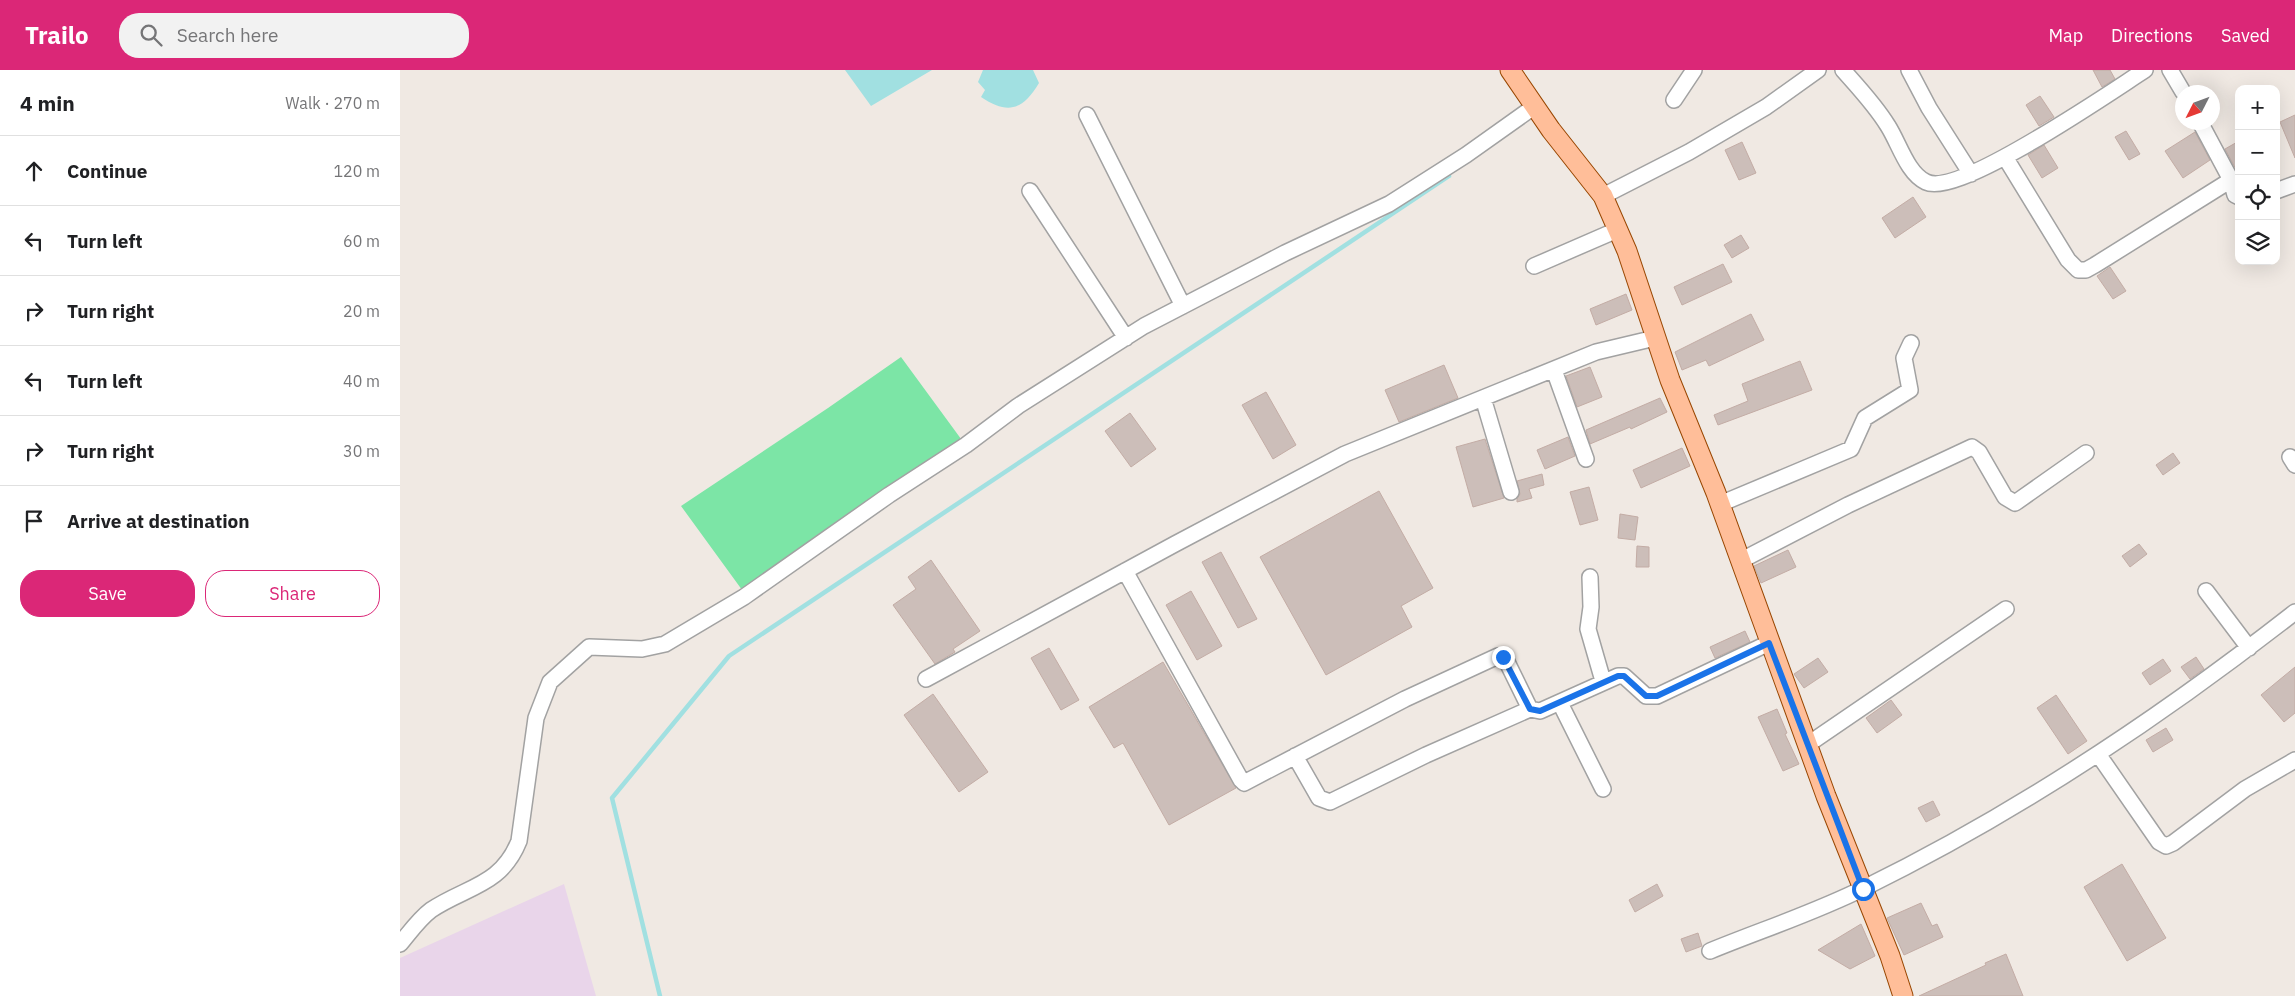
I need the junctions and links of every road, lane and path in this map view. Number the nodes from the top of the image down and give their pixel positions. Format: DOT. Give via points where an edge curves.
graph roads {
  1 [pos="1510,70"];
  2 [pos="1694,70"];
  3 [pos="1818,70"];
  4 [pos="1843,70"];
  5 [pos="1909,70"];
  6 [pos="2145,70"];
  7 [pos="2170,70"];
  8 [pos="2179,85"];
  9 [pos="1674,100"];
  10 [pos="1535,106"];
  11 [pos="1087,115"];
  12 [pos="2204,130"];
  13 [pos="2005,157"];
  14 [pos="1971,174"];
  15 [pos="2231,180"];
  16 [pos="2295,184"];
  17 [pos="2280,190"];
  18 [pos="1030,191"];
  19 [pos="2235,194"];
  20 [pos="1603,196"];
  21 [pos="1617,230"];
  22 [pos="1534,266"];
  23 [pos="1183,306"];
  24 [pos="1126,338"];
  25 [pos="1654,338"];
  26 [pos="1911,343"];
  27 [pos="1554,370"];
  28 [pos="1483,398"];
  29 [pos="2086,453"];
  30 [pos="1586,459"];
  31 [pos="1511,492"];
  32 [pos="1720,504"];
  33 [pos="1740,561"];
  34 [pos="1125,571"];
  35 [pos="1590,577"];
  36 [pos="2206,591"];
  37 [pos="2006,609"];
  38 [pos="2295,612"];
  39 [pos="1769,643"];
  40 [pos="2249,648"];
  41 [pos="926,679"];
  42 [pos="1603,681"];
  43 [pos="1560,703"];
  44 [pos="1530,709"];
  45 [pos="1807,745"];
  46 [pos="2098,754"];
  47 [pos="1295,756"];
  48 [pos="2295,760"];
  49 [pos="1602,789"];
  50 [pos="1863,889"];
  51 [pos="400,944"];
  52 [pos="1710,951"];
  53 [pos="1903,996"];
  1 -- 10 [label="main road"];
  2 -- 9 [label="street"];
  3 -- 20 [label="street" via="1757,112 1689,152"];
  4 -- 14 [label="street" via="1872,103 1918,176 1927,183 1941,185"];
  5 -- 14 [label="street"];
  6 -- 13 [label="street"];
  7 -- 8 [label="street"];
  10 -- 20 [label="main road"];
  10 -- 23 [label="street" via="1389,204"];
  11 -- 23 [label="street"];
  12 -- 15 [label="street"];
  13 -- 14 [label="street"];
  13 -- 15 [label="street" via="2068,260 2078,270 2095,265"];
  15 -- 19 [label="street"];
  16 -- 17 [label="street"];
  18 -- 24 [label="street"];
  20 -- 21 [label="main road"];
  21 -- 22 [label="street"];
  21 -- 25 [label="main road" via="1627,251"];
  23 -- 24 [label="street"];
  24 -- 51 [label="street" via="1018,406 744,597 665,644 642,649 589,647 578,656 550,682 536,718 519,841 513,857 493,877 430,911"];
  25 -- 27 [label="street" via="1596,352"];
  25 -- 32 [label="main road"];
  26 -- 32 [label="street" via="1904,358 1910,390 1865,418 1851,449"];
  27 -- 28 [label="street"];
  27 -- 30 [label="street"];
  28 -- 31 [label="street"];
  28 -- 34 [label="street" via="1345,454"];
  29 -- 33 [label="street" via="2015,503 2005,497 1979,452 1972,447 1848,505"];
  32 -- 33 [label="main road"];
  33 -- 39 [label="main road"];
  34 -- 41 [label="street"];
  34 -- 47 [label="street" via="1241,780 1248,782"];
  35 -- 42 [label="street" via="1588,629"];
  36 -- 40 [label="street"];
  37 -- 45 [label="street"];
  38 -- 40 [label="street"];
  39 -- 42 [label="street" via="1657,696 1646,696 1624,676"];
  39 -- 45 [label="main road"];
  40 -- 46 [label="street"];
  42 -- 43 [label="street"];
  43 -- 44 [label="street" via="1540,711"];
  43 -- 49 [label="street"];
  44 -- 47 [label="street" via="1330,802 1320,798"];
  44 -- 47 [label="street" via="1506,660 1498,656 1405,699"];
  45 -- 50 [label="main road"];
  46 -- 48 [label="street" via="2158,842 2166,846 2245,789"];
  46 -- 50 [label="street" via="1974,830"];
  50 -- 52 [label="street"];
  50 -- 53 [label="main road"];
}
